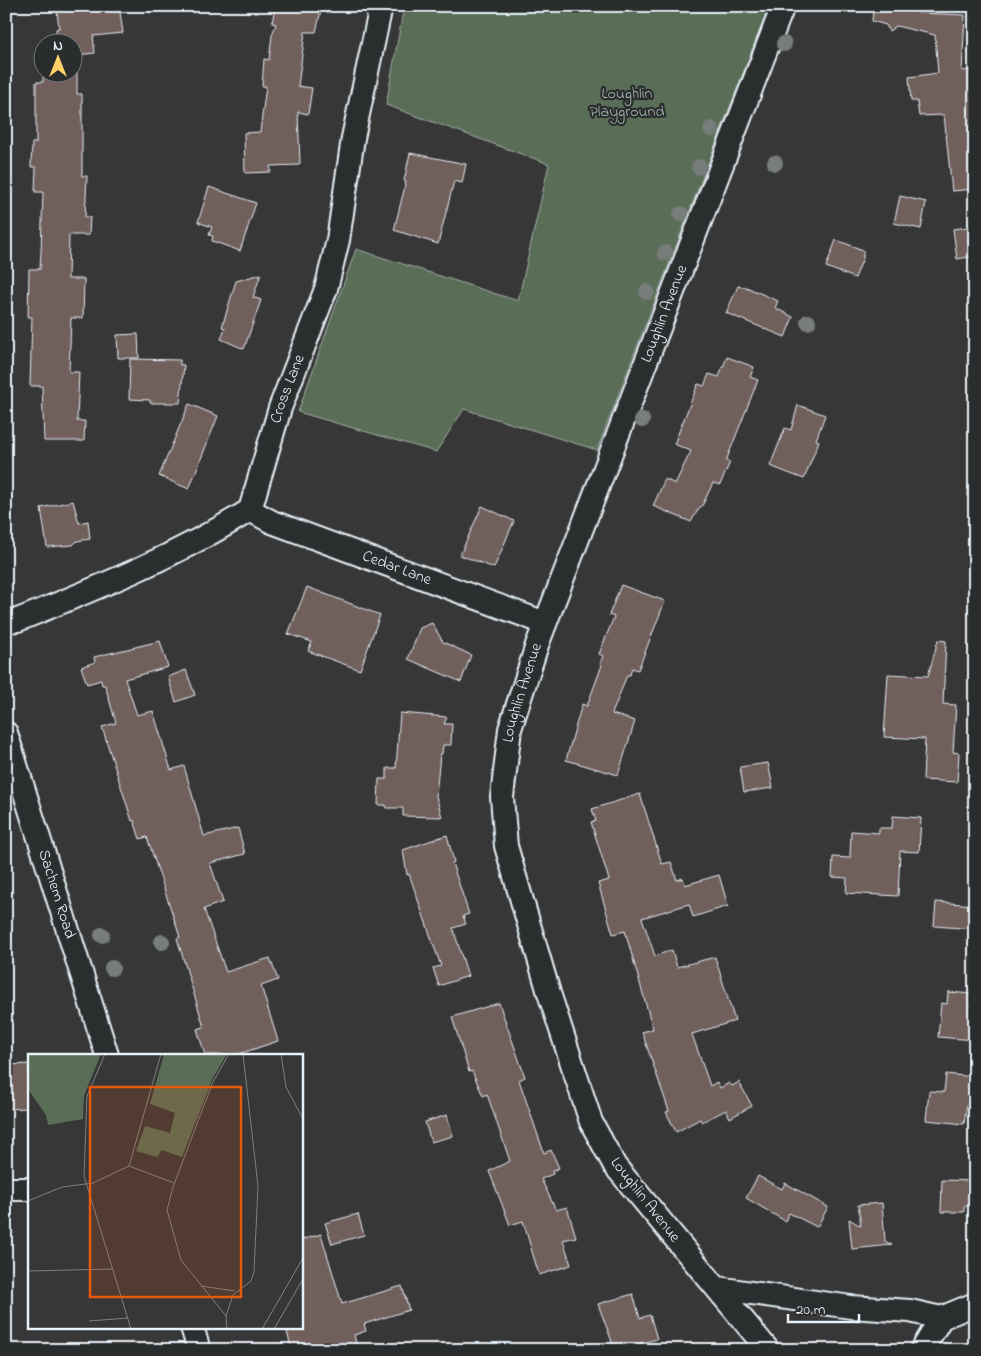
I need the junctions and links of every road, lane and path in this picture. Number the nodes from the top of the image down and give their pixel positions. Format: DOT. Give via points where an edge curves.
graph roads {
  1 [pos="381,6"];
  2 [pos="783,6"];
  3 [pos="250,510"];
  4 [pos="6,620"];
  5 [pos="545,623"];
  6 [pos="6,733"];
  7 [pos="107,1054"];
  8 [pos="6,1189"];
  9 [pos="28,1189"];
  10 [pos="717,1288"];
  11 [pos="975,1304"];
  12 [pos="941,1318"];
  13 [pos="192,1328"];
  14 [pos="199,1350"];
  15 [pos="768,1350"];
  16 [pos="922,1350"];
  1 -- 3 [label="street, Cross Lane" via="353,138 343,212 330,273 280,408"];
  2 -- 5 [label="street, Loughlin Avenue"];
  3 -- 4 [label="street" via="213,533 154,562 27,616"];
  3 -- 5 [label="street, Cedar Lane" via="272,522"];
  5 -- 10 [label="street, Loughlin Avenue" via="510,728 502,797 506,846 591,1122 615,1166"];
  6 -- 7 [label="street, Sachem Road"];
  8 -- 9 [label="street"];
  10 -- 12 [label="street" via="851,1307 910,1311"];
  10 -- 15 [label="street, Loughlin Avenue"];
  11 -- 12 [label="street"];
  12 -- 16 [label="street"];
  13 -- 14 [label="street"];
}
